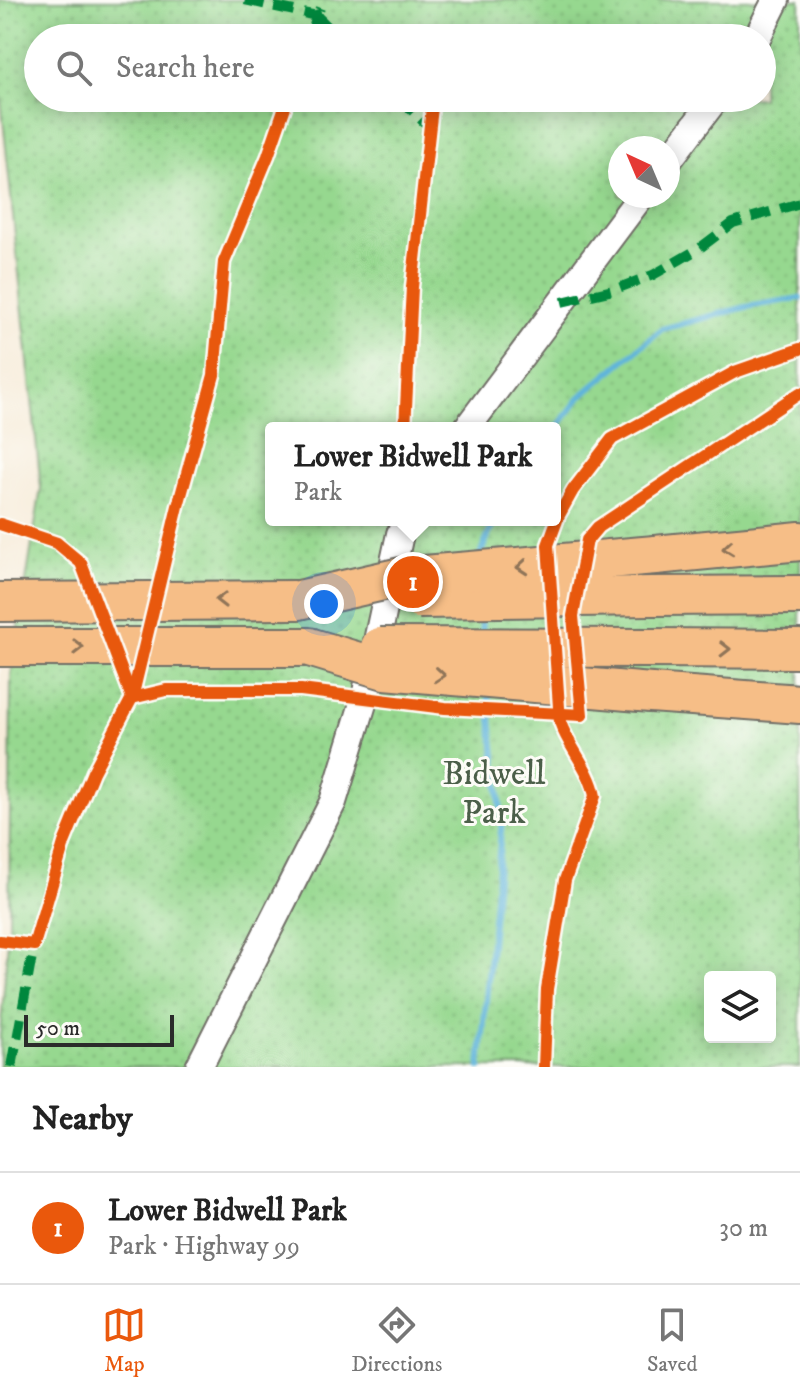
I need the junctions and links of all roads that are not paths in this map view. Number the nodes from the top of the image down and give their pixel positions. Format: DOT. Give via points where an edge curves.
graph roads {
  1 [pos="776,0"];
  2 [pos="764,24"];
  3 [pos="705,112"];
  4 [pos="680,145"];
  5 [pos="632,208"];
  6 [pos="472,422"];
  7 [pos="404,526"];
  8 [pos="800,541"];
  9 [pos="800,595"];
  10 [pos="299,600"];
  11 [pos="0,602"];
  12 [pos="0,647"];
  13 [pos="309,647"];
  14 [pos="800,649"];
  15 [pos="800,704"];
  16 [pos="199,1067"];
  1 -- 2 [label="street"];
  3 -- 4 [label="street"];
  5 -- 6 [label="street"];
  7 -- 16 [label="street" via="365,697 333,802"];
  8 -- 10 [label="highway, one-way, bridge" via="401,577"];
  9 -- 10 [label="highway, bridge"];
  10 -- 11 [label="highway, one-way"];
  12 -- 13 [label="highway, one-way"];
  13 -- 14 [label="highway, one-way, bridge"];
  13 -- 15 [label="highway, one-way, bridge" via="385,670"];
}
